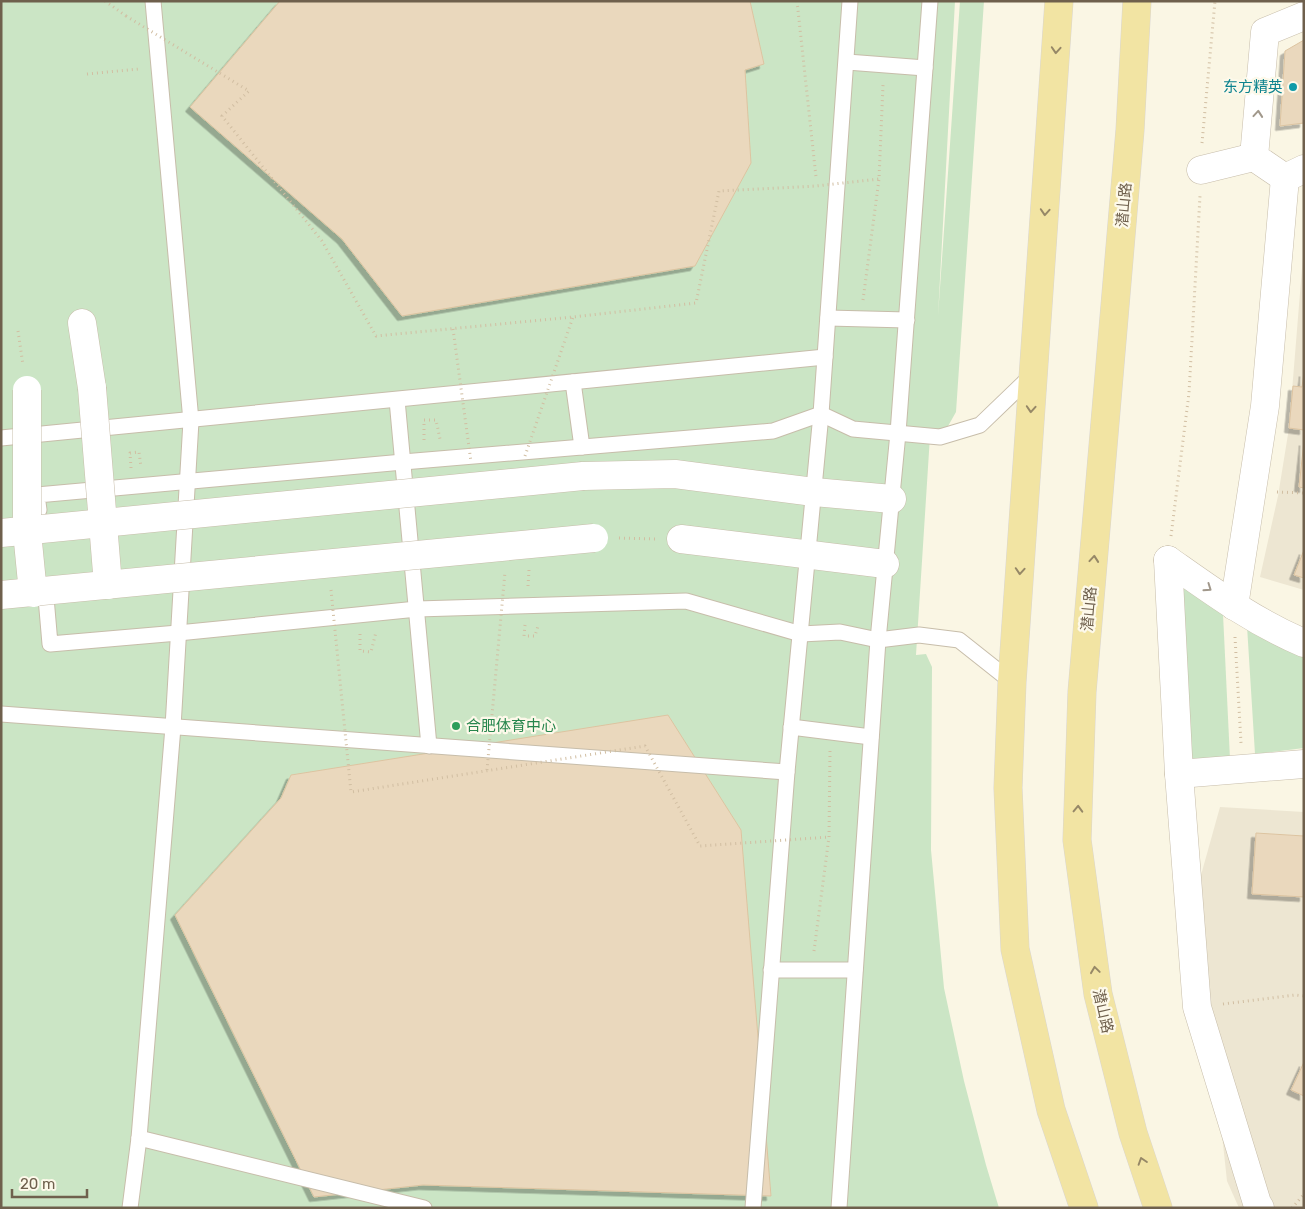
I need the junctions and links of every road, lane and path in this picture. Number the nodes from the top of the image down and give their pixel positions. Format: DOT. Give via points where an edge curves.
graph roads {
  1 [pos="105,1"];
  2 [pos="153,1"];
  3 [pos="797,1"];
  4 [pos="850,1"];
  5 [pos="930,1"];
  6 [pos="1059,1"];
  7 [pos="1137,1"];
  8 [pos="1146,1"];
  9 [pos="1215,1"];
  10 [pos="1304,16"];
  11 [pos="847,62"];
  12 [pos="1134,63"];
  13 [pos="884,65"];
  14 [pos="159,66"];
  15 [pos="925,68"];
  16 [pos="87,74"];
  17 [pos="1254,157"];
  18 [pos="1201,170"];
  19 [pos="1294,173"];
  20 [pos="879,179"];
  21 [pos="816,186"];
  22 [pos="573,317"];
  23 [pos="828,318"];
  24 [pos="861,319"];
  25 [pos="907,320"];
  26 [pos="82,323"];
  27 [pos="453,329"];
  28 [pos="18,330"];
  29 [pos="825,357"];
  30 [pos="1033,374"];
  31 [pos="573,382"];
  32 [pos="27,390"];
  33 [pos="397,400"];
  34 [pos="821,414"];
  35 [pos="191,421"];
  36 [pos="898,433"];
  37 [pos="1,438"];
  38 [pos="582,447"];
  39 [pos="403,462"];
  40 [pos="187,481"];
  41 [pos="516,482"];
  42 [pos="475,486"];
  43 [pos="814,492"];
  44 [pos="892,499"];
  45 [pos="103,524"];
  46 [pos="14,532"];
  47 [pos="594,538"];
  48 [pos="681,539"];
  49 [pos="508,547"];
  50 [pos="808,554"];
  51 [pos="1168,560"];
  52 [pos="329,564"];
  53 [pos="885,564"];
  54 [pos="108,585"];
  55 [pos="33,593"];
  56 [pos="1,595"];
  57 [pos="1234,606"];
  58 [pos="417,609"];
  59 [pos="178,633"];
  60 [pos="801,634"];
  61 [pos="878,640"];
  62 [pos="1304,643"];
  63 [pos="1012,682"];
  64 [pos="1,714"];
  65 [pos="173,727"];
  66 [pos="792,727"];
  67 [pos="830,732"];
  68 [pos="871,738"];
  69 [pos="429,746"];
  70 [pos="654,763"];
  71 [pos="1304,764"];
  72 [pos="1243,769"];
  73 [pos="487,770"];
  74 [pos="787,772"];
  75 [pos="1179,774"];
  76 [pos="829,838"];
  77 [pos="771,970"];
  78 [pos="812,970"];
  79 [pos="855,970"];
  80 [pos="1304,996"];
  81 [pos="1197,1007"];
  82 [pos="140,1138"];
  83 [pos="1304,1194"];
  84 [pos="130,1208"];
  85 [pos="424,1208"];
  86 [pos="753,1208"];
  87 [pos="839,1208"];
  88 [pos="1084,1208"];
  89 [pos="1158,1208"];
  90 [pos="1260,1208"];
  91 [pos="1292,1208"];
  1 -- 27 [label="path, bridge" via="249,90 222,116 322,241 376,336"];
  2 -- 14 [label="lane"];
  3 -- 21 [label="path"];
  4 -- 11 [label="lane"];
  5 -- 15 [label="lane"];
  6 -- 30 [label="main road, one-way"];
  7 -- 12 [label="main road, 潜山路"];
  8 -- 12 [label="main road"];
  9 -- 18 [label="path"];
  17 -- 10 [label="street, one-way" via="1266,32"];
  11 -- 13 [label="lane"];
  11 -- 23 [label="lane"];
  89 -- 12 [label="main road, 潜山路, one-way" via="1133,1133 1098,994 1077,840 1082,692"];
  13 -- 15 [label="lane"];
  13 -- 20 [label="path"];
  14 -- 16 [label="path"];
  14 -- 35 [label="lane"];
  15 -- 25 [label="lane"];
  17 -- 18 [label="street"];
  17 -- 19 [label="street"];
  18 -- 51 [label="path" via="1189,393"];
  19 -- 57 [label="street" via="1265,406"];
  20 -- 21 [label="path, bridge"];
  20 -- 24 [label="path"];
  21 -- 22 [label="path, bridge" via="719,191 696,303"];
  22 -- 27 [label="path, bridge"];
  22 -- 41 [label="path, bridge"];
  23 -- 24 [label="lane"];
  23 -- 29 [label="lane"];
  24 -- 25 [label="lane"];
  25 -- 36 [label="lane"];
  26 -- 45 [label="street, bridge" via="92,388"];
  27 -- 42 [label="path, bridge"];
  28 -- 32 [label="path"];
  29 -- 31 [label="lane"];
  29 -- 34 [label="lane"];
  30 -- 36 [label="lane" via="980,425 940,437"];
  30 -- 63 [label="main road, one-way"];
  31 -- 33 [label="lane"];
  31 -- 38 [label="lane"];
  32 -- 46 [label="street, bridge"];
  33 -- 35 [label="lane"];
  33 -- 39 [label="lane"];
  34 -- 36 [label="lane" via="853,429"];
  34 -- 38 [label="lane" via="773,431"];
  34 -- 43 [label="lane"];
  35 -- 37 [label="lane"];
  35 -- 40 [label="lane"];
  36 -- 44 [label="lane"];
  38 -- 39 [label="lane"];
  39 -- 40 [label="lane"];
  39 -- 58 [label="lane"];
  40 -- 59 [label="lane"];
  40 -- 59 [label="lane" via="37,495 50,644"];
  41 -- 42 [label="street, bridge"];
  41 -- 43 [label="street, bridge" via="583,476 675,474"];
  42 -- 45 [label="street, bridge"];
  43 -- 44 [label="street"];
  43 -- 50 [label="lane"];
  44 -- 53 [label="lane"];
  45 -- 46 [label="street, bridge"];
  45 -- 54 [label="street, bridge"];
  46 -- 55 [label="street, bridge"];
  47 -- 48 [label="path"];
  47 -- 49 [label="street, bridge"];
  48 -- 50 [label="street"];
  49 -- 52 [label="street, bridge"];
  49 -- 73 [label="path, bridge"];
  50 -- 53 [label="street"];
  50 -- 60 [label="lane"];
  51 -- 57 [label="street, one-way"];
  51 -- 75 [label="street"];
  52 -- 54 [label="street, bridge"];
  52 -- 73 [label="path, bridge" via="351,792"];
  53 -- 61 [label="lane"];
  54 -- 55 [label="street, bridge"];
  55 -- 56 [label="street, bridge"];
  57 -- 62 [label="street"];
  57 -- 72 [label="path"];
  58 -- 59 [label="lane"];
  58 -- 60 [label="lane" via="686,601"];
  58 -- 69 [label="lane"];
  59 -- 65 [label="lane"];
  60 -- 61 [label="lane" via="840,632"];
  60 -- 66 [label="lane"];
  61 -- 63 [label="lane" via="919,635 959,640"];
  61 -- 68 [label="lane"];
  63 -- 88 [label="main road" via="1008,788 1015,949 1051,1110"];
  64 -- 65 [label="lane"];
  65 -- 69 [label="lane"];
  65 -- 82 [label="lane"];
  66 -- 67 [label="lane"];
  66 -- 74 [label="lane"];
  67 -- 68 [label="lane"];
  67 -- 76 [label="path"];
  68 -- 79 [label="lane"];
  69 -- 70 [label="lane"];
  70 -- 73 [label="path, bridge" via="644,746"];
  70 -- 74 [label="lane"];
  70 -- 76 [label="path, bridge" via="700,846"];
  71 -- 72 [label="street"];
  72 -- 75 [label="street"];
  74 -- 77 [label="lane"];
  75 -- 81 [label="street"];
  76 -- 78 [label="path"];
  77 -- 78 [label="lane"];
  77 -- 86 [label="lane"];
  78 -- 79 [label="lane"];
  79 -- 87 [label="lane"];
  80 -- 81 [label="path"];
  81 -- 90 [label="street"];
  82 -- 84 [label="lane"];
  82 -- 85 [label="lane"];
  83 -- 91 [label="path"];
}
